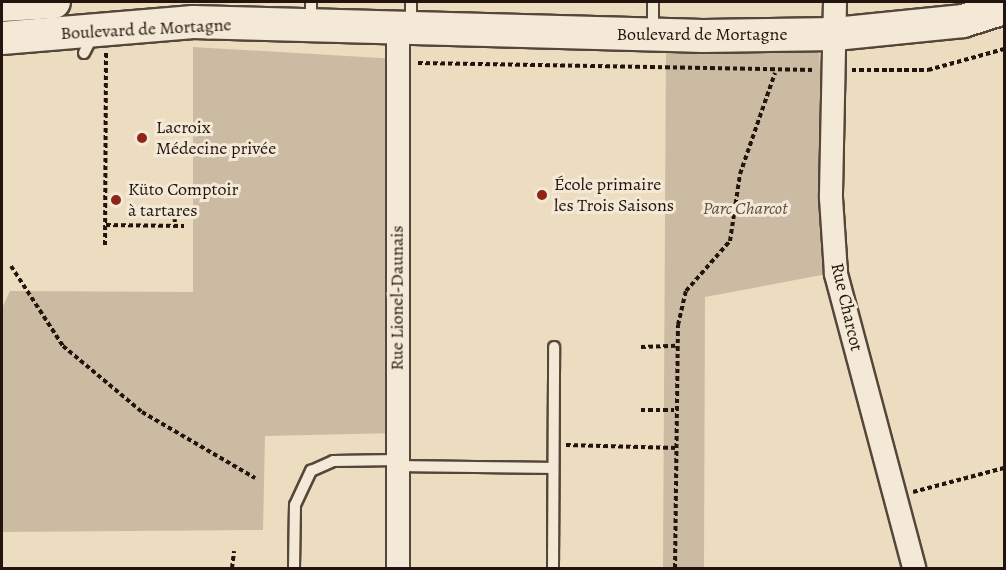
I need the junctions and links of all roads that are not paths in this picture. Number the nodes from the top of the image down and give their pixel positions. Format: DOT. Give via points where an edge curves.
graph roads {
  1 [pos="54,2"];
  2 [pos="653,2"];
  3 [pos="835,2"];
  4 [pos="302,4"];
  5 [pos="2,5"];
  6 [pos="1005,8"];
  7 [pos="407,19"];
  8 [pos="835,34"];
  9 [pos="652,35"];
  10 [pos="2,38"];
  11 [pos="554,347"];
  12 [pos="398,463"];
  13 [pos="553,468"];
  14 [pos="294,568"];
  15 [pos="398,568"];
  16 [pos="553,568"];
  17 [pos="914,568"];
  1 -- 5 [label="street, Boulevard de Mortagne"];
  2 -- 9 [label="lane"];
  3 -- 8 [label="street, Rue Charcot"];
  4 -- 7 [label="street, Boulevard de Mortagne"];
  6 -- 8 [label="street, Boulevard de Mortagne" via="963,21"];
  7 -- 9 [label="street, Boulevard de Mortagne"];
  7 -- 10 [label="street, Boulevard de Mortagne" via="193,22 101,47"];
  7 -- 12 [label="street, Rue Lionel-Daunais"];
  8 -- 9 [label="street, Boulevard de Mortagne"];
  8 -- 17 [label="street, Rue Charcot" via="831,198 836,274"];
  11 -- 13 [label="lane"];
  12 -- 13 [label="lane"];
  12 -- 14 [label="lane" via="333,462 311,471 295,505"];
  12 -- 15 [label="street, Rue Lionel-Daunais"];
  13 -- 16 [label="lane"];
}
